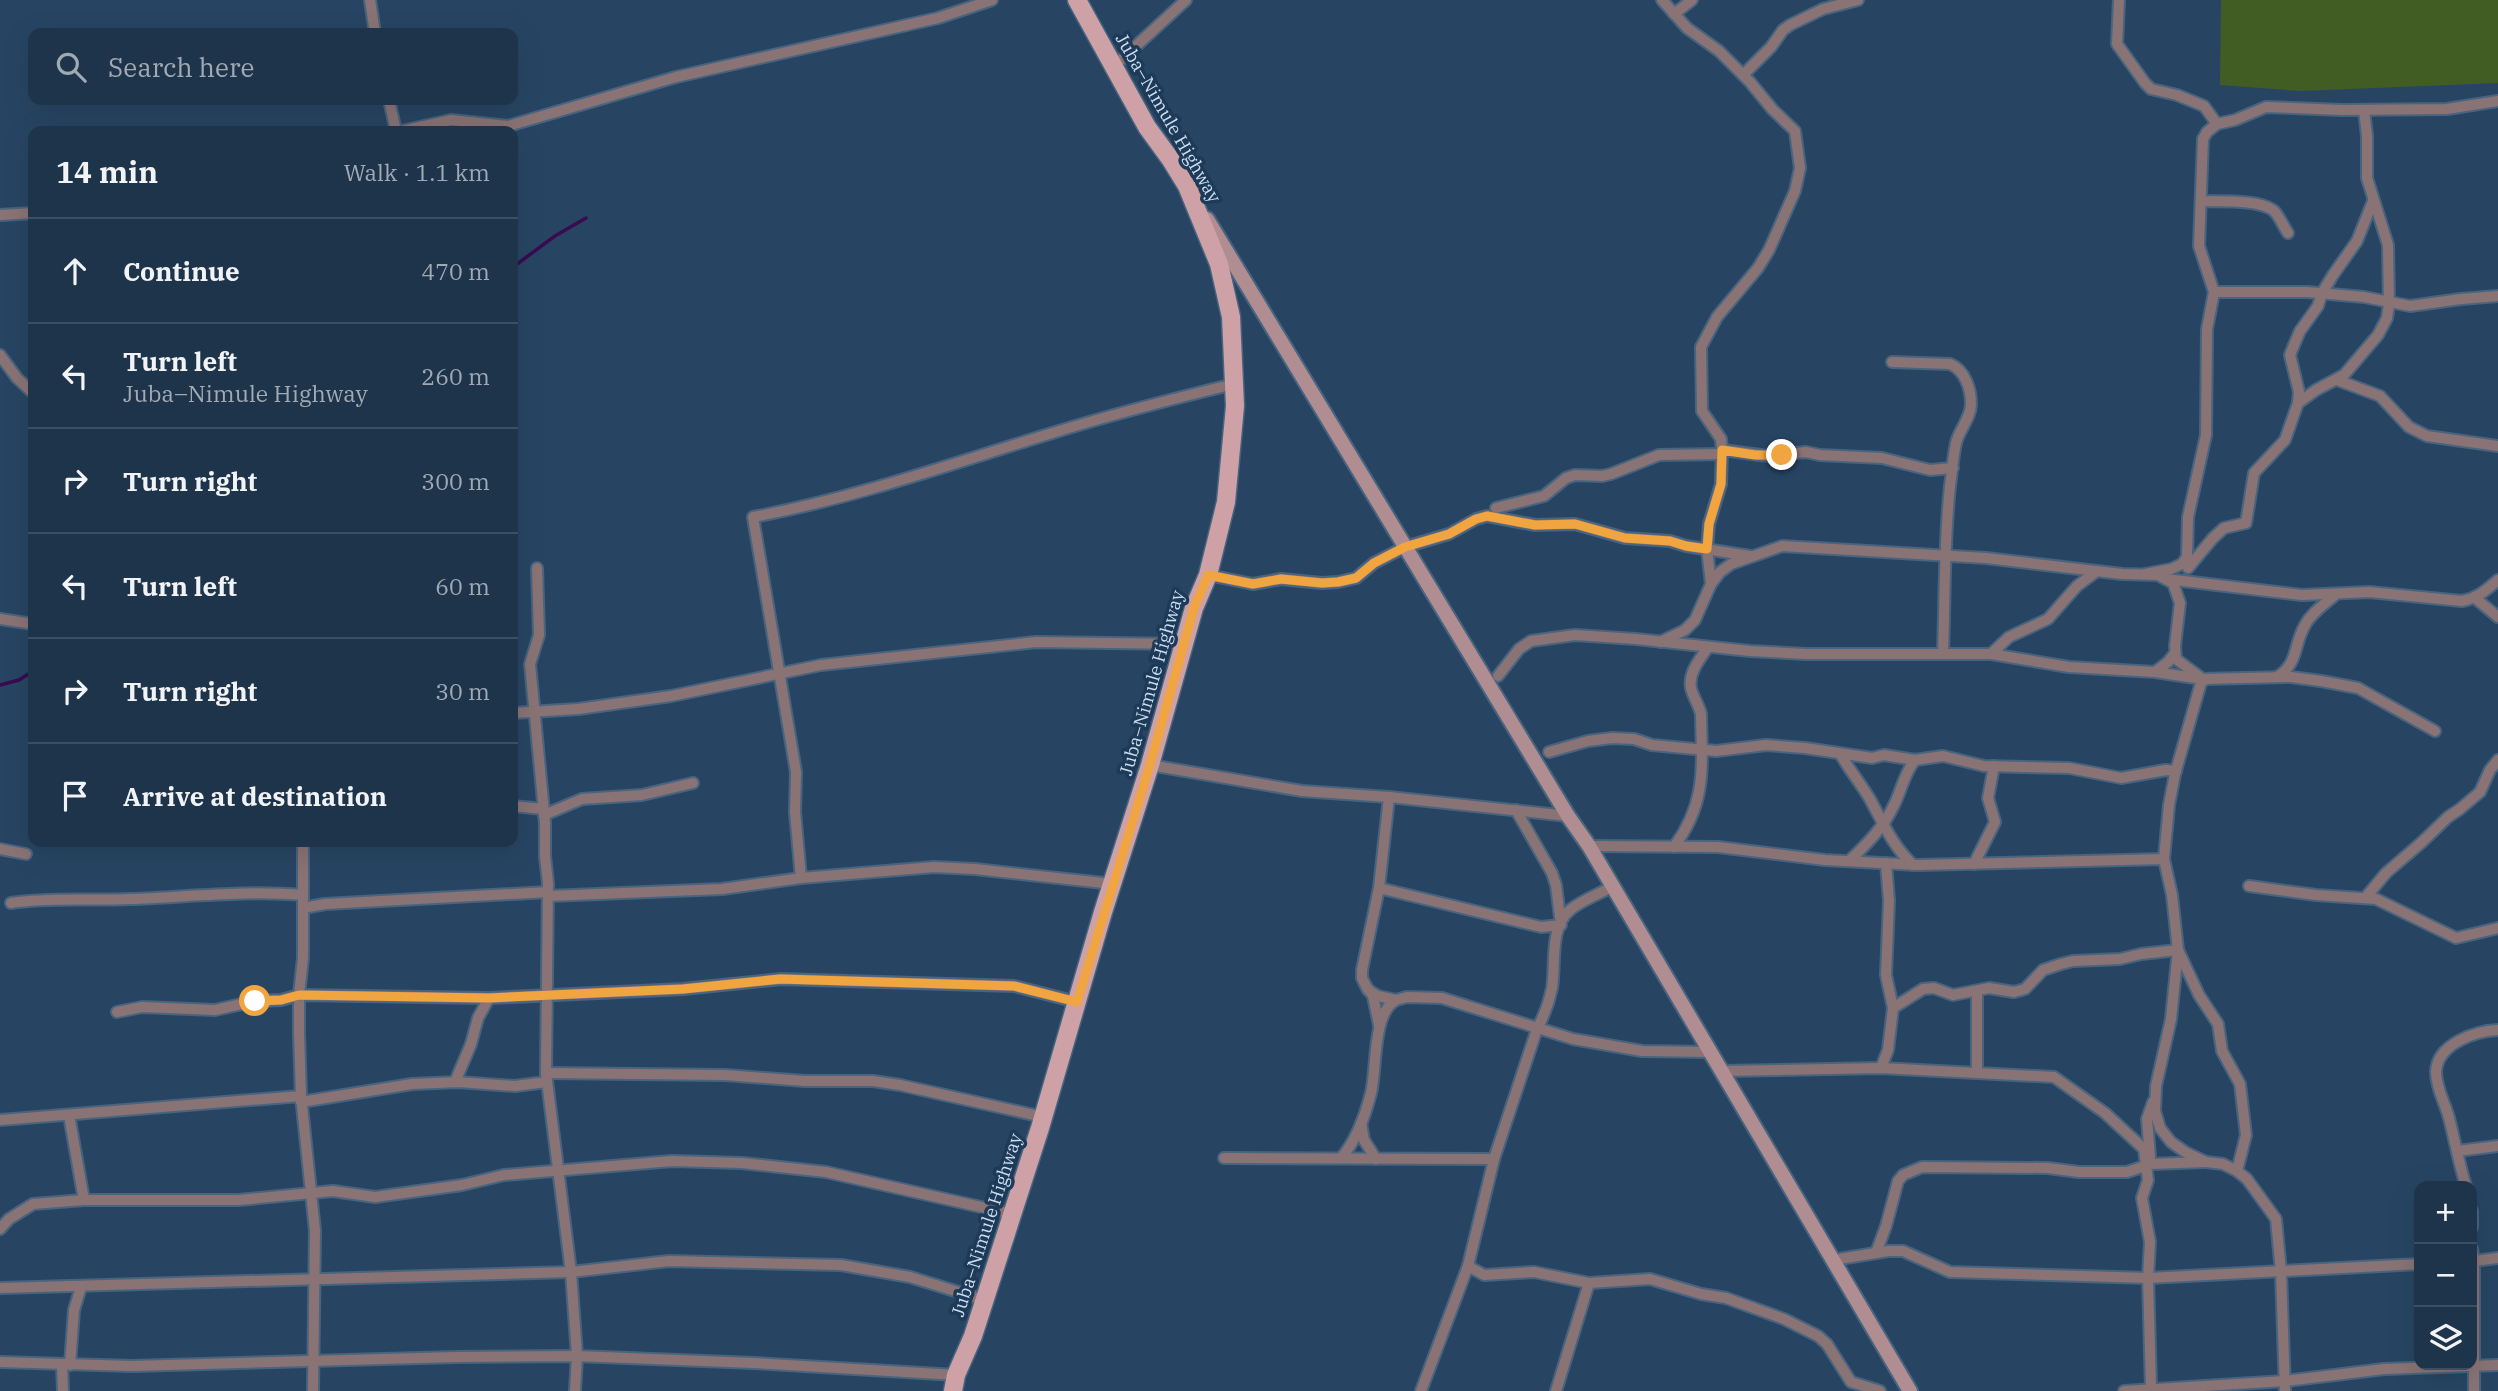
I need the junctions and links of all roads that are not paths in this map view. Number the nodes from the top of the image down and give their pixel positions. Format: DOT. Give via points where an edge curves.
graph roads {
  1 [pos="370,0"];
  2 [pos="992,0"];
  3 [pos="1077,0"];
  4 [pos="1186,0"];
  5 [pos="1662,0"];
  6 [pos="1692,0"];
  7 [pos="1858,0"];
  8 [pos="2119,0"];
  9 [pos="1674,13"];
  10 [pos="374,28"];
  11 [pos="1112,68"];
  12 [pos="1743,75"];
  13 [pos="2498,101"];
  14 [pos="390,105"];
  15 [pos="2364,110"];
  16 [pos="2217,124"];
  17 [pos="395,126"];
  18 [pos="424,126"];
  19 [pos="508,126"];
  20 [pos="508,126"];
  21 [pos="1187,186"];
  22 [pos="2201,201"];
  23 [pos="2373,201"];
  24 [pos="28,213"];
  25 [pos="0,215"];
  26 [pos="2288,233"];
  27 [pos="2214,292"];
  28 [pos="2322,293"];
  29 [pos="2498,296"];
  30 [pos="2389,304"];
  31 [pos="0,355"];
  32 [pos="1892,362"];
  33 [pos="2337,380"];
  34 [pos="1234,383"];
  35 [pos="28,388"];
  36 [pos="2298,403"];
  37 [pos="2498,446"];
  38 [pos="1722,452"];
  39 [pos="1953,468"];
  40 [pos="1496,508"];
  41 [pos="1405,547"];
  42 [pos="1707,549"];
  43 [pos="1947,555"];
  44 [pos="1753,556"];
  45 [pos="2188,563"];
  46 [pos="537,568"];
  47 [pos="2097,570"];
  48 [pos="2145,574"];
  49 [pos="1208,575"];
  50 [pos="2166,579"];
  51 [pos="2498,580"];
  52 [pos="2188,581"];
  53 [pos="1711,584"];
  54 [pos="2337,593"];
  55 [pos="2475,598"];
  56 [pos="2180,603"];
  57 [pos="2498,617"];
  58 [pos="0,619"];
  59 [pos="28,623"];
  60 [pos="1660,642"];
  61 [pos="1184,644"];
  62 [pos="1708,647"];
  63 [pos="1944,652"];
  64 [pos="2175,653"];
  65 [pos="1991,654"];
  66 [pos="2155,672"];
  67 [pos="779,674"];
  68 [pos="1498,676"];
  69 [pos="2277,677"];
  70 [pos="2204,679"];
  71 [pos="534,712"];
  72 [pos="518,713"];
  73 [pos="2435,731"];
  74 [pos="1700,749"];
  75 [pos="1549,752"];
  76 [pos="1841,755"];
  77 [pos="1915,760"];
  78 [pos="2498,760"];
  79 [pos="1150,765"];
  80 [pos="1994,766"];
  81 [pos="2176,771"];
  82 [pos="693,783"];
  83 [pos="1388,797"];
  84 [pos="518,807"];
  85 [pos="1516,810"];
  86 [pos="543,812"];
  87 [pos="1568,816"];
  88 [pos="1883,825"];
  89 [pos="1590,846"];
  90 [pos="303,847"];
  91 [pos="1674,847"];
  92 [pos="0,849"];
  93 [pos="26,854"];
  94 [pos="2164,859"];
  95 [pos="1849,861"];
  96 [pos="1886,863"];
  97 [pos="1974,864"];
  98 [pos="1913,865"];
  99 [pos="802,877"];
  100 [pos="1113,884"];
  101 [pos="1613,886"];
  102 [pos="2249,886"];
  103 [pos="1379,888"];
  104 [pos="548,894"];
  105 [pos="303,895"];
  106 [pos="2366,897"];
  107 [pos="11,903"];
  108 [pos="303,908"];
  109 [pos="1561,925"];
  110 [pos="2498,928"];
  111 [pos="2178,950"];
  112 [pos="1368,990"];
  113 [pos="1978,991"];
  114 [pos="299,995"];
  115 [pos="546,995"];
  116 [pos="489,998"];
  117 [pos="1396,1000"];
  118 [pos="1077,1002"];
  119 [pos="1893,1008"];
  120 [pos="117,1012"];
  121 [pos="1380,1028"];
  122 [pos="1537,1029"];
  123 [pos="2498,1030"];
  124 [pos="1711,1052"];
  125 [pos="1881,1068"];
  126 [pos="1723,1070"];
  127 [pos="1977,1073"];
  128 [pos="546,1077"];
  129 [pos="454,1082"];
  130 [pos="2154,1098"];
  131 [pos="301,1099"];
  132 [pos="69,1115"];
  133 [pos="1043,1117"];
  134 [pos="0,1121"];
  135 [pos="1361,1123"];
  136 [pos="2498,1146"];
  137 [pos="2458,1151"];
  138 [pos="1224,1158"];
  139 [pos="1341,1158"];
  140 [pos="1376,1159"];
  141 [pos="1494,1159"];
  142 [pos="2206,1162"];
  143 [pos="2149,1165"];
  144 [pos="559,1170"];
  145 [pos="2237,1171"];
  146 [pos="2465,1181"];
  147 [pos="313,1193"];
  148 [pos="85,1200"];
  149 [pos="1012,1214"];
  150 [pos="0,1229"];
  151 [pos="1876,1253"];
  152 [pos="2498,1258"];
  153 [pos="1833,1260"];
  154 [pos="2477,1261"];
  155 [pos="2414,1264"];
  156 [pos="1468,1266"];
  157 [pos="571,1272"];
  158 [pos="2281,1272"];
  159 [pos="2148,1278"];
  160 [pos="315,1279"];
  161 [pos="1589,1283"];
  162 [pos="81,1287"];
  163 [pos="0,1288"];
  164 [pos="984,1300"];
  165 [pos="577,1356"];
  166 [pos="314,1361"];
  167 [pos="0,1362"];
  168 [pos="66,1365"];
  169 [pos="2498,1365"];
  170 [pos="2477,1367"];
  171 [pos="2414,1368"];
  172 [pos="2473,1370"];
  173 [pos="955,1383"];
  174 [pos="2285,1386"];
  175 [pos="1850,1387"];
  176 [pos="2151,1388"];
  177 [pos="63,1391"];
  178 [pos="313,1391"];
  179 [pos="575,1391"];
  180 [pos="1421,1391"];
  181 [pos="1556,1391"];
  182 [pos="1880,1391"];
  183 [pos="1910,1391"];
  184 [pos="2124,1391"];
  185 [pos="2474,1391"];
  1 -- 10 [label="street"];
  2 -- 20 [label="street" via="938,19 676,77"];
  3 -- 21 [label="main road, Juba–Nimule Highway" via="1147,127"];
  4 -- 11 [label="street"];
  5 -- 9 [label="street"];
  6 -- 9 [label="street"];
  7 -- 12 [label="street" via="1823,9 1790,25"];
  8 -- 16 [label="street" via="2116,44 2145,82 2151,89 2204,106"];
  9 -- 12 [label="street"];
  12 -- 38 [label="street" via="1796,131 1799,175 1769,250 1717,317 1700,347 1702,411 1721,439"];
  13 -- 15 [label="street" via="2447,109"];
  14 -- 17 [label="street"];
  15 -- 16 [label="street" via="2266,107"];
  15 -- 23 [label="street" via="2365,166"];
  16 -- 22 [label="street" via="2203,139"];
  18 -- 19 [label="street" via="451,120"];
  21 -- 34 [label="main road, Juba–Nimule Highway" via="1219,264 1231,317"];
  21 -- 41 [label="main road"];
  22 -- 26 [label="street" via="2270,208"];
  22 -- 27 [label="street" via="2199,246"];
  23 -- 28 [label="street" via="2357,241"];
  23 -- 30 [label="street" via="2388,245"];
  24 -- 25 [label="street"];
  27 -- 28 [label="street"];
  27 -- 45 [label="street" via="2207,339 2206,435 2188,517"];
  28 -- 30 [label="street"];
  28 -- 36 [label="street" via="2290,355 2300,392"];
  29 -- 30 [label="street" via="2421,306"];
  30 -- 33 [label="street" via="2378,335"];
  31 -- 35 [label="street"];
  32 -- 39 [label="street" via="1950,364 1962,372 1971,407 1956,443"];
  33 -- 36 [label="street"];
  33 -- 37 [label="street" via="2380,396 2409,427 2427,436"];
  34 -- 49 [label="main road, Juba–Nimule Highway" via="1226,502"];
  34 -- 67 [label="street" via="1049,433 881,487 753,516"];
  36 -- 45 [label="street" via="2285,440 2254,472 2246,523 2224,528"];
  38 -- 39 [label="street" via="1768,456 1807,452 1882,458 1930,470"];
  38 -- 40 [label="street" via="1659,455 1611,474 1566,478 1544,496"];
  38 -- 42 [label="street" via="1721,484"];
  39 -- 43 [label="street"];
  41 -- 42 [label="street" via="1487,516 1535,525 1575,524 1625,538"];
  41 -- 49 [label="street" via="1356,578 1338,582 1281,579 1253,584"];
  41 -- 87 [label="main road"];
  42 -- 44 [label="street"];
  42 -- 53 [label="street"];
  43 -- 44 [label="street" via="1782,546"];
  43 -- 47 [label="street"];
  43 -- 63 [label="street"];
  44 -- 53 [label="street" via="1731,564"];
  45 -- 48 [label="street"];
  45 -- 52 [label="street"];
  46 -- 71 [label="street" via="539,635 530,663"];
  47 -- 48 [label="street"];
  47 -- 65 [label="street" via="2048,620 2009,637"];
  48 -- 50 [label="street"];
  49 -- 61 [label="main road, Juba–Nimule Highway"];
  50 -- 52 [label="street"];
  50 -- 56 [label="street" via="2173,583"];
  51 -- 55 [label="street"];
  52 -- 54 [label="street" via="2302,595"];
  52 -- 56 [label="street"];
  53 -- 60 [label="street" via="1695,620"];
  54 -- 55 [label="street"];
  54 -- 69 [label="street" via="2311,616 2294,661"];
  55 -- 57 [label="street"];
  56 -- 64 [label="street"];
  58 -- 59 [label="street"];
  60 -- 62 [label="street"];
  60 -- 68 [label="street" via="1575,635 1531,641"];
  61 -- 67 [label="street" via="1036,642 821,665"];
  61 -- 79 [label="main road, Juba–Nimule Highway"];
  62 -- 63 [label="street" via="1806,654"];
  62 -- 74 [label="street" via="1690,680 1701,715"];
  63 -- 65 [label="street"];
  64 -- 66 [label="street"];
  64 -- 70 [label="street" via="2176,659"];
  65 -- 66 [label="street" via="2069,667"];
  66 -- 70 [label="street"];
  67 -- 71 [label="street" via="671,696"];
  67 -- 99 [label="street" via="796,772"];
  69 -- 70 [label="street"];
  69 -- 73 [label="street" via="2358,688"];
  70 -- 81 [label="street"];
  71 -- 72 [label="street"];
  71 -- 86 [label="street"];
  74 -- 75 [label="street" via="1612,738"];
  74 -- 76 [label="street" via="1766,745"];
  74 -- 91 [label="street" via="1701,794 1694,817"];
  76 -- 77 [label="street"];
  76 -- 88 [label="street"];
  77 -- 80 [label="street" via="1943,755"];
  77 -- 88 [label="street"];
  78 -- 106 [label="street" via="2480,792 2386,873"];
  79 -- 83 [label="street" via="1301,791"];
  79 -- 100 [label="main road, Juba–Nimule Highway"];
  80 -- 81 [label="street" via="2069,768 2121,778"];
  80 -- 97 [label="street" via="1988,798 1995,822"];
  81 -- 94 [label="street"];
  82 -- 86 [label="street" via="642,795 582,799"];
  83 -- 85 [label="street"];
  83 -- 103 [label="street"];
  84 -- 86 [label="street"];
  85 -- 87 [label="street"];
  85 -- 109 [label="street" via="1552,873"];
  86 -- 104 [label="street"];
  87 -- 89 [label="main road"];
  88 -- 95 [label="street"];
  88 -- 98 [label="street"];
  89 -- 91 [label="street"];
  89 -- 101 [label="main road"];
  90 -- 105 [label="street"];
  91 -- 95 [label="street" via="1718,847"];
  92 -- 93 [label="street"];
  94 -- 97 [label="street"];
  94 -- 111 [label="street"];
  95 -- 96 [label="street"];
  96 -- 98 [label="street"];
  96 -- 119 [label="street" via="1886,975"];
  97 -- 98 [label="street"];
  99 -- 100 [label="street" via="934,867"];
  99 -- 104 [label="street" via="722,889"];
  100 -- 118 [label="main road, Juba–Nimule Highway"];
  101 -- 109 [label="street" via="1571,909"];
  101 -- 124 [label="main road"];
  102 -- 106 [label="street"];
  103 -- 109 [label="street" via="1541,927"];
  103 -- 112 [label="street" via="1362,970"];
  104 -- 108 [label="street"];
  104 -- 115 [label="street"];
  105 -- 107 [label="street"];
  105 -- 108 [label="street"];
  106 -- 110 [label="street" via="2456,938"];
  108 -- 114 [label="street"];
  109 -- 122 [label="street" via="1552,987"];
  111 -- 113 [label="street" via="2073,961 2042,970 2020,991"];
  111 -- 130 [label="street" via="2168,1041"];
  111 -- 145 [label="street" via="2216,1020 2222,1051 2240,1084 2246,1135"];
  112 -- 117 [label="street"];
  112 -- 121 [label="street"];
  113 -- 119 [label="street" via="1953,995 1923,989"];
  113 -- 127 [label="street"];
  114 -- 116 [label="street"];
  114 -- 120 [label="street" via="215,1010 142,1007"];
  114 -- 131 [label="street"];
  115 -- 116 [label="street"];
  115 -- 118 [label="street" via="780,979 1014,986"];
  115 -- 128 [label="street"];
  116 -- 129 [label="street"];
  117 -- 121 [label="street" via="1384,1012"];
  117 -- 122 [label="street" via="1442,998"];
  118 -- 133 [label="main road, Juba–Nimule Highway"];
  119 -- 125 [label="street"];
  121 -- 135 [label="street" via="1375,1074"];
  122 -- 124 [label="street" via="1642,1051"];
  122 -- 141 [label="street"];
  123 -- 137 [label="street" via="2462,1039 2436,1069"];
  124 -- 126 [label="main road"];
  125 -- 126 [label="street"];
  125 -- 127 [label="street"];
  126 -- 153 [label="main road"];
  127 -- 143 [label="street" via="2054,1077 2105,1113 2144,1149"];
  128 -- 129 [label="street" via="515,1086"];
  128 -- 133 [label="street" via="725,1075 873,1081"];
  128 -- 144 [label="street"];
  129 -- 131 [label="street"];
  130 -- 142 [label="street" via="2160,1128 2171,1142"];
  130 -- 143 [label="street" via="2147,1119"];
  131 -- 132 [label="street"];
  131 -- 147 [label="street"];
  132 -- 134 [label="street"];
  132 -- 148 [label="street"];
  133 -- 149 [label="main road, Juba–Nimule Highway"];
  135 -- 139 [label="street"];
  135 -- 140 [label="street" via="1364,1140"];
  136 -- 137 [label="street"];
  137 -- 146 [label="street"];
  138 -- 139 [label="street"];
  139 -- 140 [label="street"];
  140 -- 141 [label="street"];
  141 -- 156 [label="street"];
  142 -- 143 [label="street"];
  142 -- 145 [label="street"];
  143 -- 151 [label="street" via="2127,1172 1953,1166 1911,1170 1898,1181"];
  143 -- 159 [label="street" via="2142,1198 2150,1242"];
  144 -- 147 [label="street" via="398,1195"];
  144 -- 149 [label="street" via="671,1161 742,1163 825,1172"];
  144 -- 157 [label="street"];
  145 -- 158 [label="street" via="2276,1219"];
  147 -- 148 [label="street" via="239,1200"];
  147 -- 160 [label="street"];
  148 -- 150 [label="street" via="33,1204"];
  149 -- 164 [label="main road, Juba–Nimule Highway"];
  151 -- 153 [label="street"];
  151 -- 159 [label="street" via="1903,1251 1950,1272"];
  152 -- 154 [label="street"];
  153 -- 183 [label="main road"];
  155 -- 158 [label="street"];
  156 -- 161 [label="street" via="1483,1275 1534,1272"];
  156 -- 180 [label="street"];
  157 -- 160 [label="street"];
  157 -- 164 [label="street" via="669,1261 841,1265 910,1277"];
  157 -- 165 [label="street"];
  158 -- 159 [label="street"];
  158 -- 174 [label="street"];
  159 -- 176 [label="street"];
  160 -- 162 [label="street"];
  160 -- 166 [label="street"];
  161 -- 175 [label="street" via="1650,1279 1772,1315 1828,1344"];
  161 -- 181 [label="street"];
  162 -- 163 [label="street"];
  162 -- 168 [label="street"];
  164 -- 173 [label="main road, Juba–Nimule Highway"];
  165 -- 166 [label="street"];
  165 -- 173 [label="street" via="754,1363"];
  165 -- 179 [label="street"];
  166 -- 168 [label="street"];
  166 -- 178 [label="street"];
  167 -- 168 [label="street"];
  168 -- 177 [label="street"];
  169 -- 170 [label="street"];
  171 -- 174 [label="street"];
  172 -- 185 [label="street"];
  174 -- 176 [label="street"];
  175 -- 182 [label="street"];
  176 -- 184 [label="street"];
}
